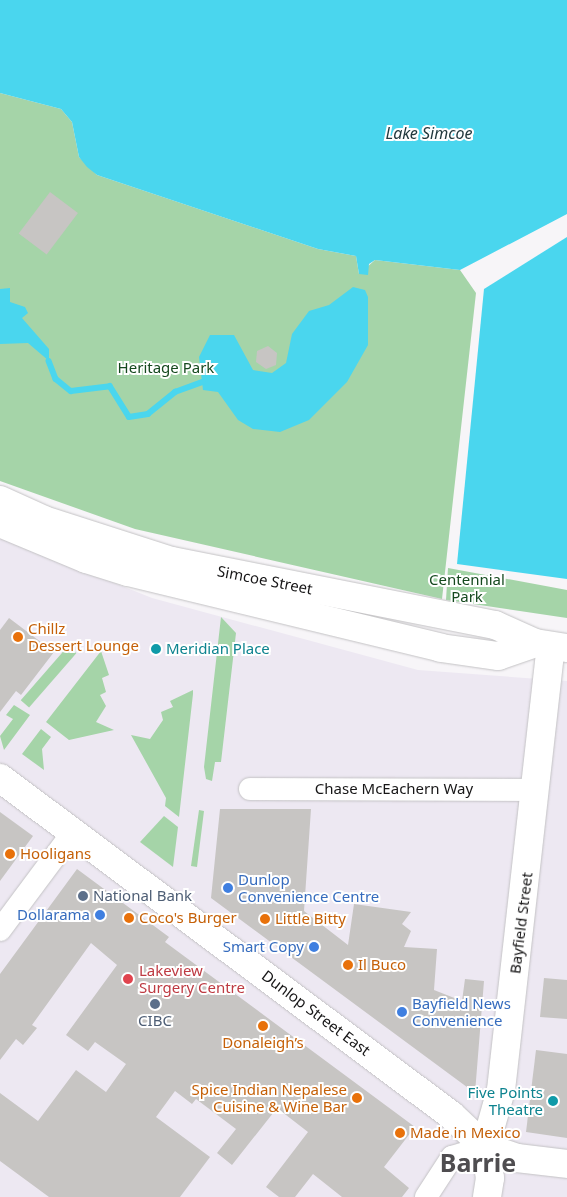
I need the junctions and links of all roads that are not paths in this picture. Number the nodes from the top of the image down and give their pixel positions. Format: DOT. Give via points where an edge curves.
graph roads {
  1 [pos="0,500"];
  2 [pos="0,523"];
  3 [pos="551,646"];
  4 [pos="0,778"];
  5 [pos="250,788"];
  6 [pos="537,790"];
  7 [pos="73,832"];
  8 [pos="0,930"];
  9 [pos="485,1147"];
  10 [pos="567,1164"];
  11 [pos="426,1197"];
  12 [pos="487,1197"];
  1 -- 3 [label="main road, Simcoe Street" via="44,520 164,558 495,624"];
  2 -- 3 [label="main road, Simcoe Street" via="68,553 128,572 440,648 498,656"];
  3 -- 6 [label="main road, Bayfield Street"];
  4 -- 7 [label="main road, Dunlop Street East"];
  5 -- 6 [label="street, Chase McEachern Way"];
  6 -- 9 [label="main road, Bayfield Street" via="501,1090"];
  7 -- 8 [label="street"];
  7 -- 9 [label="main road, Dunlop Street East" via="451,1115"];
  9 -- 10 [label="main road" via="517,1158"];
  9 -- 11 [label="street" via="452,1157"];
  9 -- 12 [label="main road, Bayfield Street" via="490,1178"];
}
